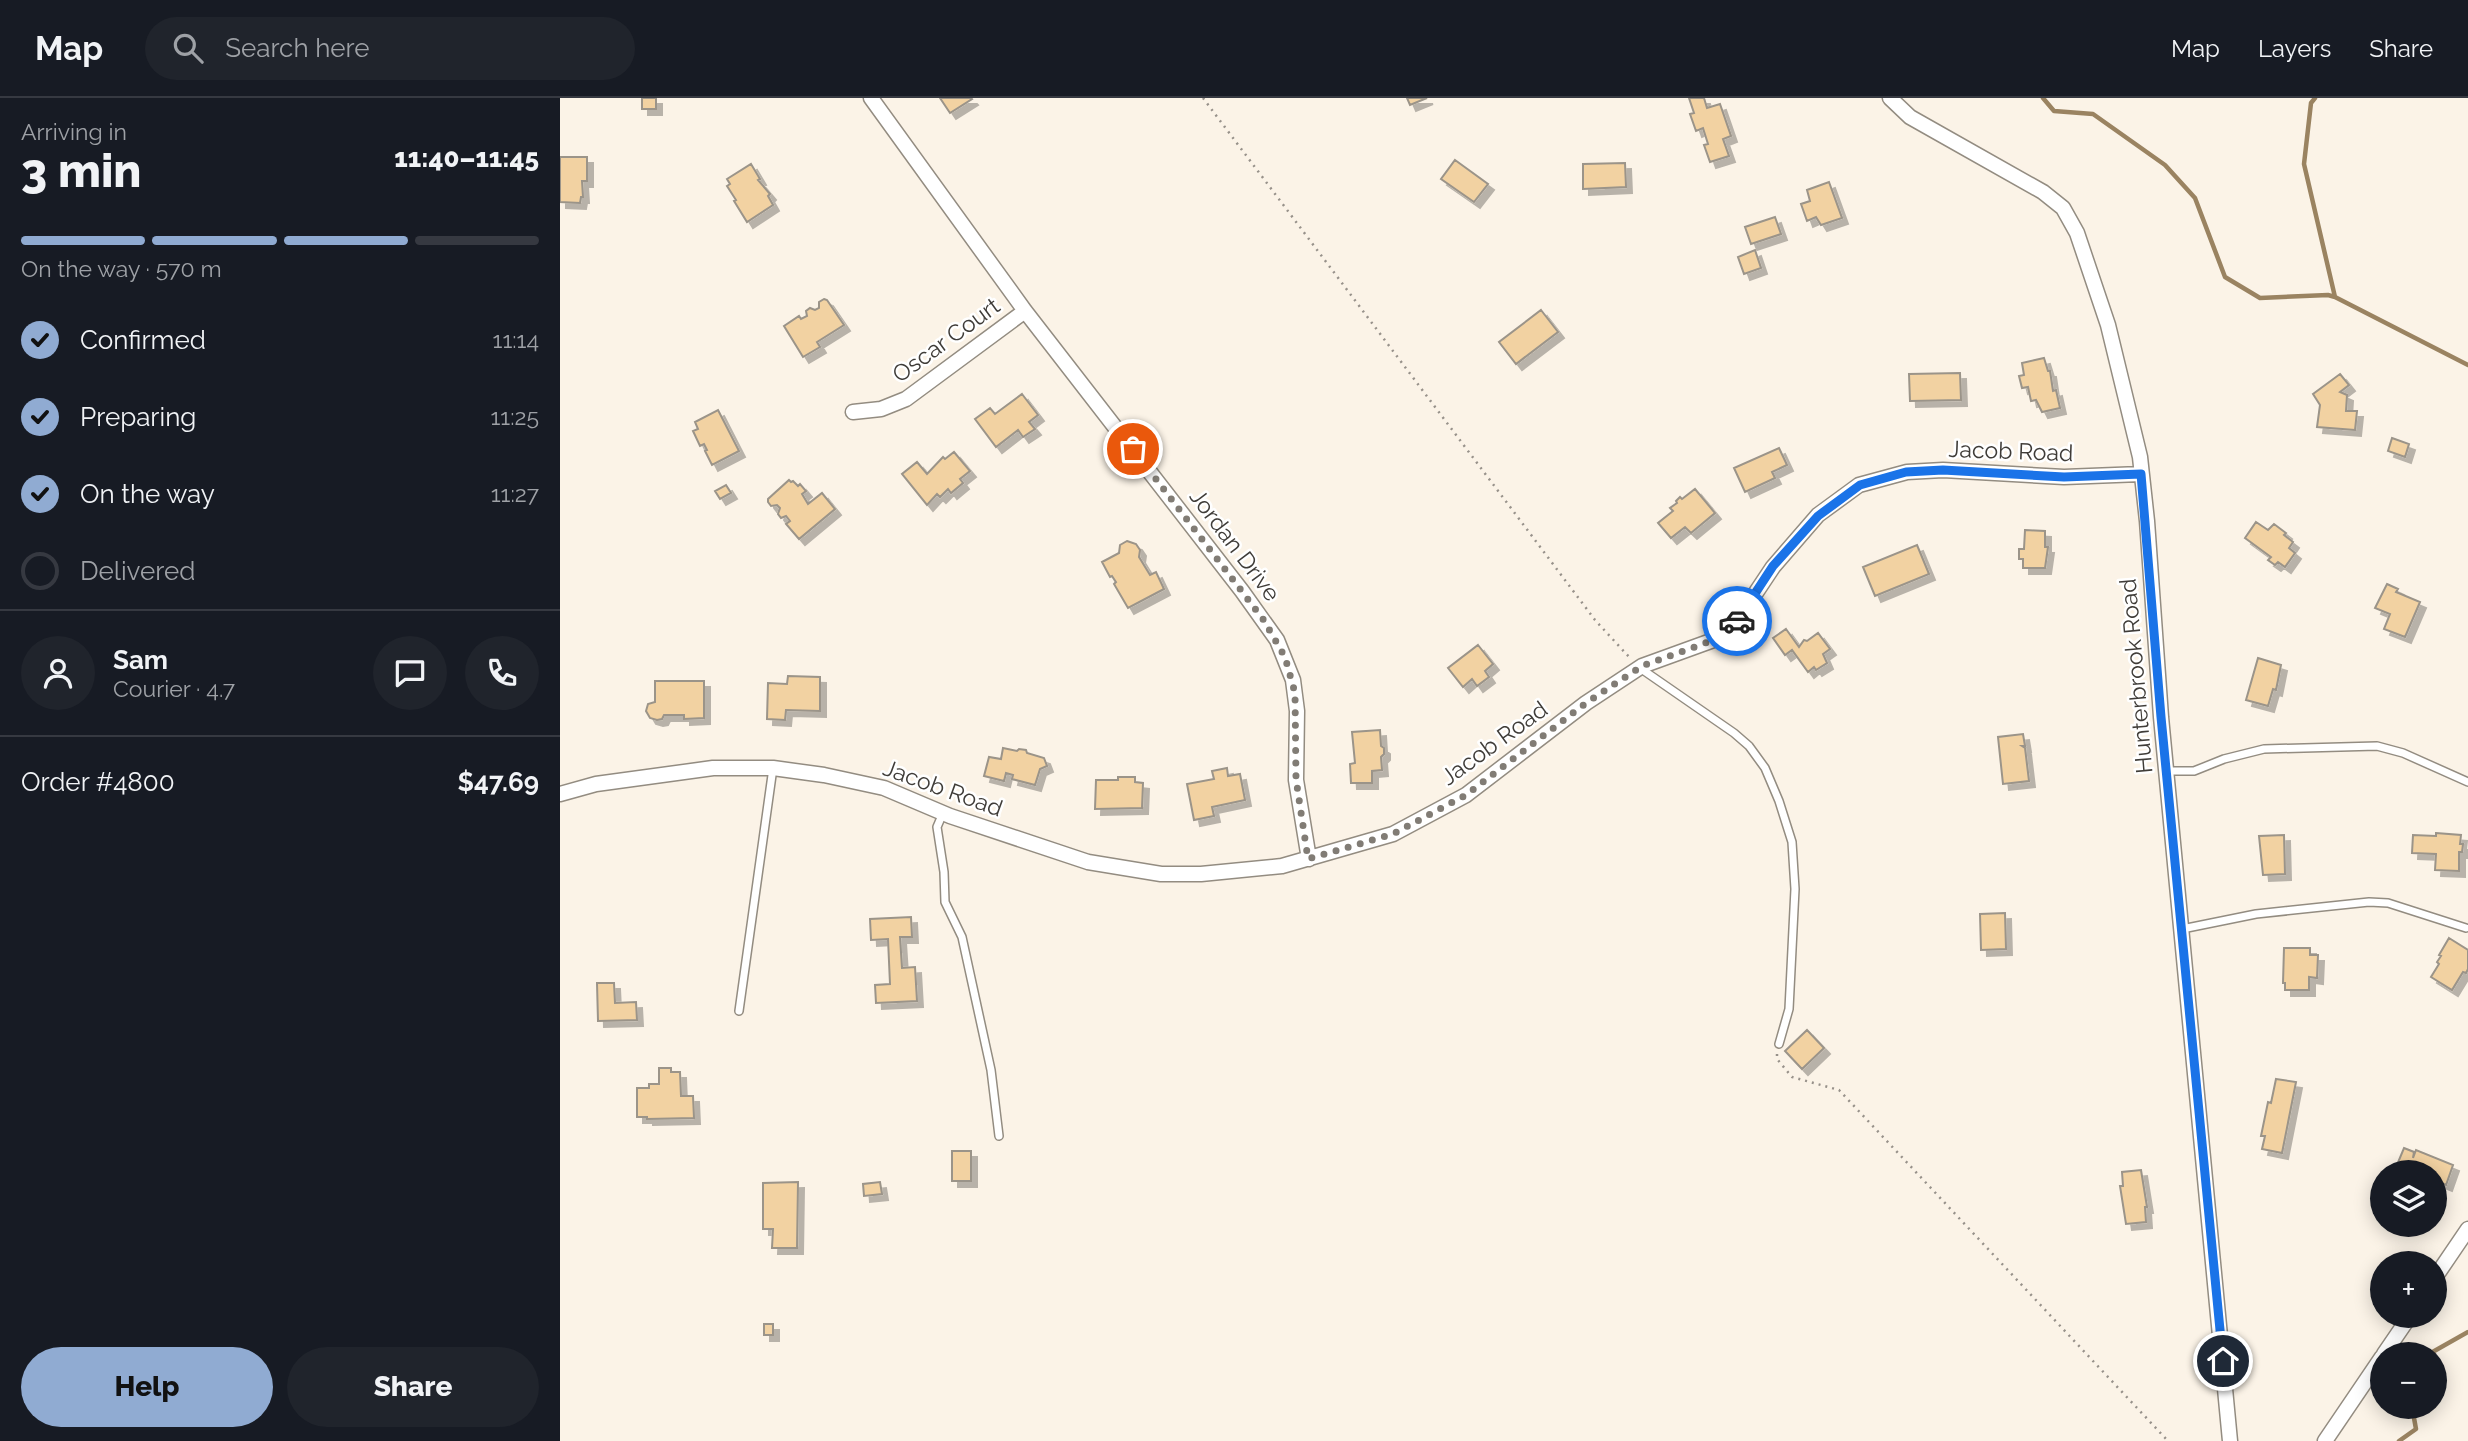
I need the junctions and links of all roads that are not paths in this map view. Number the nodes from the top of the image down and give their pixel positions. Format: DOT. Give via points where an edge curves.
graph roads {
  1 [pos="871,98"];
  2 [pos="1890,98"];
  3 [pos="1025,311"];
  4 [pos="853,412"];
  5 [pos="2141,474"];
  6 [pos="1640,668"];
  7 [pos="773,768"];
  8 [pos="2166,771"];
  9 [pos="2468,782"];
  10 [pos="560,794"];
  11 [pos="943,813"];
  12 [pos="1308,859"];
  13 [pos="2466,928"];
  14 [pos="2182,929"];
  15 [pos="739,1012"];
  16 [pos="1779,1044"];
  17 [pos="999,1136"];
  18 [pos="2468,1229"];
  19 [pos="2447,1260"];
  20 [pos="2370,1375"];
  21 [pos="2230,1441"];
  22 [pos="2325,1441"];
  1 -- 3 [label="street, Jordan Drive"];
  2 -- 5 [label="street, Hunterbrook Road" via="1910,117 2043,192 2063,208 2077,233 2104,314"];
  3 -- 4 [label="street, Oscar Court" via="906,399 881,409"];
  3 -- 12 [label="street, Jordan Drive" via="1277,640 1295,693 1296,779"];
  5 -- 6 [label="street, Jacob Road" via="2064,477 1943,470 1906,472 1860,485 1818,516 1773,566 1722,637"];
  5 -- 8 [label="street, Hunterbrook Road"];
  6 -- 12 [label="street, Jacob Road" via="1586,703 1466,795 1393,834"];
  6 -- 16 [label="lane" via="1749,747 1765,768 1779,801 1791,842 1795,888 1789,1009"];
  7 -- 10 [label="street, Jacob Road" via="713,768 596,784"];
  7 -- 11 [label="street, Jacob Road" via="884,788"];
  7 -- 15 [label="lane"];
  8 -- 9 [label="lane" via="2194,771 2264,749 2376,746"];
  8 -- 14 [label="street, Hunterbrook Road"];
  11 -- 12 [label="street, Jacob Road" via="1088,862 1161,874 1282,866"];
  11 -- 17 [label="lane" via="937,827 945,902 962,937"];
  13 -- 14 [label="lane" via="2388,903 2369,902 2256,914"];
  14 -- 21 [label="street, Hunterbrook Road"];
  18 -- 19 [label="street"];
  20 -- 22 [label="street"];
}
